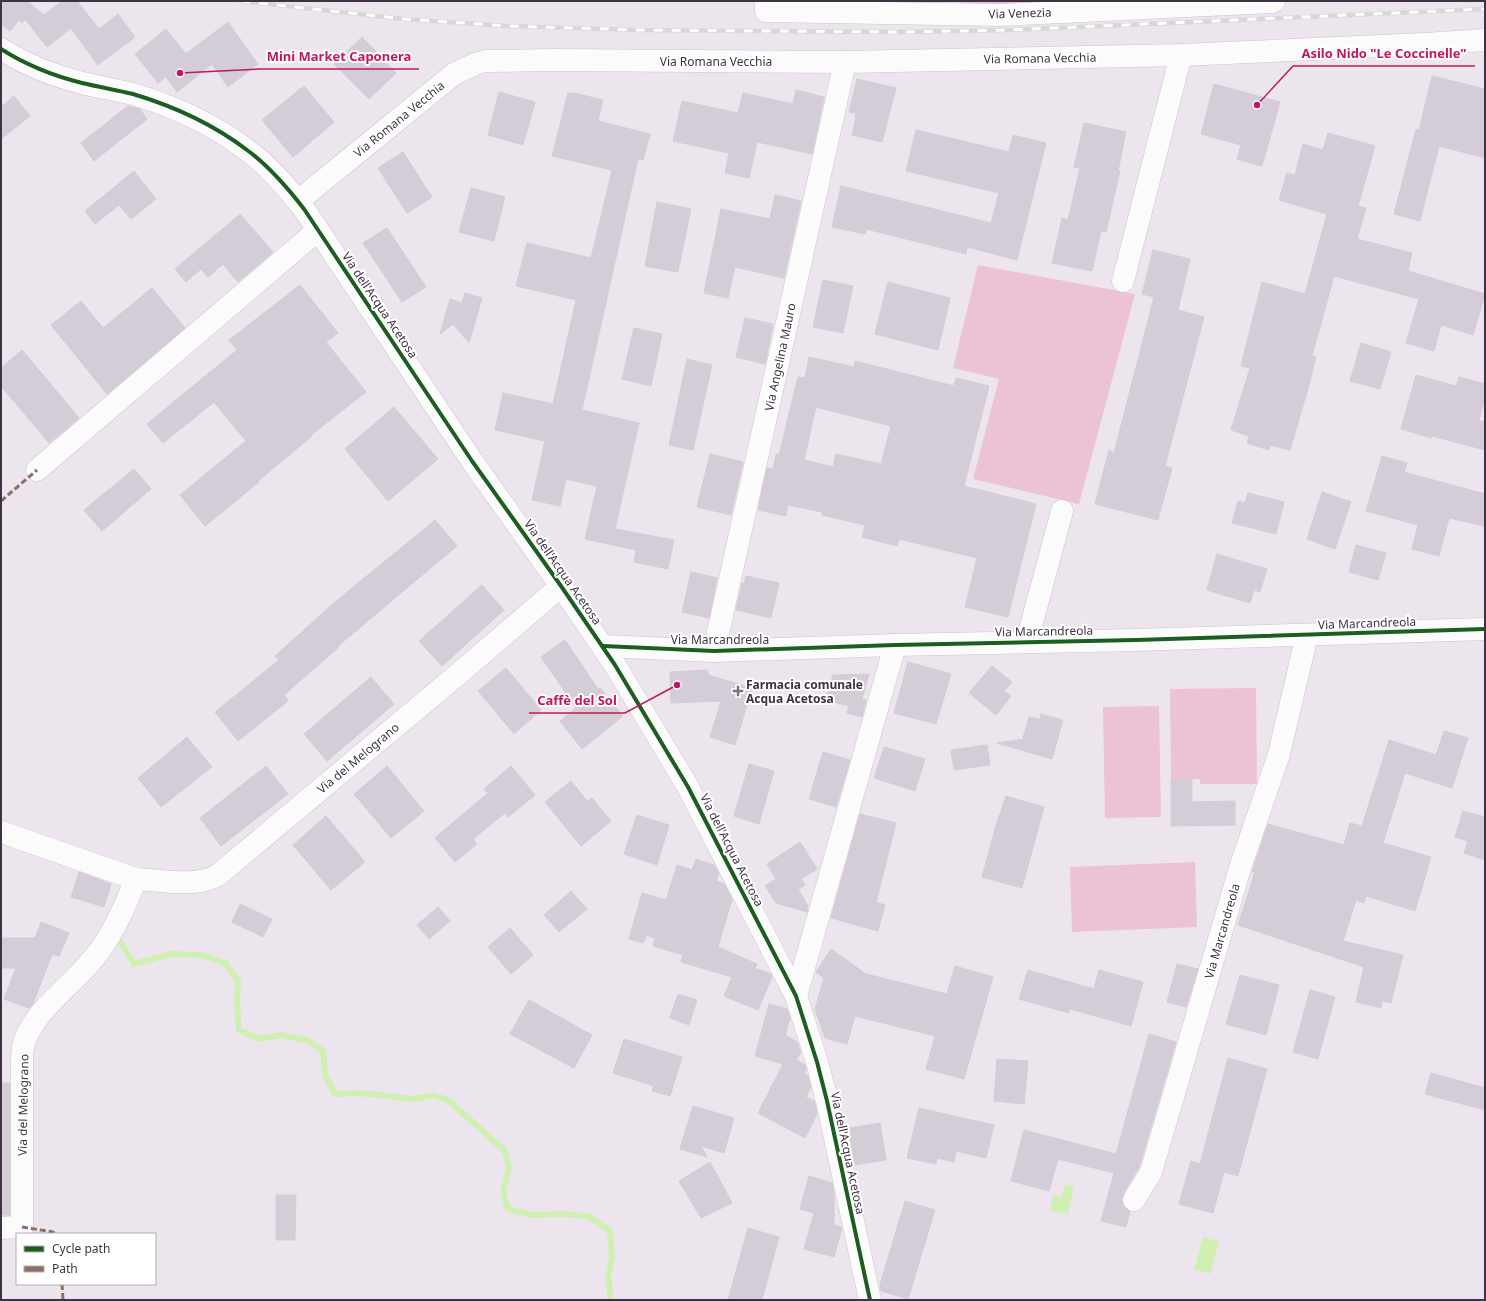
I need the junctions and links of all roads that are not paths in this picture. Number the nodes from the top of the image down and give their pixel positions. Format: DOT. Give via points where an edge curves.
graph roads {
  1 [pos="1274,1"];
  2 [pos="766,6"];
  3 [pos="1485,40"];
  4 [pos="1,49"];
  5 [pos="1181,55"];
  6 [pos="845,62"];
  7 [pos="298,201"];
  8 [pos="318,230"];
  9 [pos="1123,281"];
  10 [pos="37,470"];
  11 [pos="1062,511"];
  12 [pos="561,586"];
  13 [pos="1485,629"];
  14 [pos="1307,635"];
  15 [pos="1028,641"];
  16 [pos="895,645"];
  17 [pos="603,646"];
  18 [pos="714,652"];
  19 [pos="1,832"];
  20 [pos="136,879"];
  21 [pos="796,996"];
  22 [pos="1134,1200"];
  23 [pos="1,1228"];
  24 [pos="870,1300"];
  1 -- 2 [label="street, Via Venezia" via="1000,15"];
  3 -- 5 [label="street, Via Romana Vecchia"];
  4 -- 7 [label="street, Via dell'Acqua Acetosa" via="51,74 134,95 208,124 247,150 276,176"];
  5 -- 6 [label="street, Via Romana Vecchia"];
  5 -- 9 [label="street"];
  6 -- 7 [label="street, Via Romana Vecchia" via="498,60 475,64 454,74"];
  6 -- 18 [label="street, Via Angelina Mauro"];
  7 -- 8 [label="street, Via dell'Acqua Acetosa"];
  8 -- 10 [label="street"];
  8 -- 12 [label="street, Via dell'Acqua Acetosa" via="472,461"];
  11 -- 15 [label="street, Via Marcandreola"];
  12 -- 17 [label="street, Via dell'Acqua Acetosa"];
  12 -- 20 [label="street, Via del Melograno" via="218,875 194,883"];
  13 -- 14 [label="street, Via Marcandreola"];
  14 -- 15 [label="street, Via Marcandreola"];
  14 -- 22 [label="street, Via Marcandreola" via="1279,754 1240,868 1152,1172"];
  15 -- 16 [label="street, Via Marcandreola"];
  16 -- 18 [label="street, Via Marcandreola"];
  16 -- 21 [label="street"];
  17 -- 18 [label="street, Via Marcandreola"];
  17 -- 21 [label="street, Via dell'Acqua Acetosa" via="688,787"];
  19 -- 20 [label="street, Via del Melograno"];
  20 -- 23 [label="street, Via del Melograno" via="119,918 100,950 42,1013 28,1034 22,1066 22,1228"];
  21 -- 24 [label="street, Via dell'Acqua Acetosa" via="827,1101"];
}
